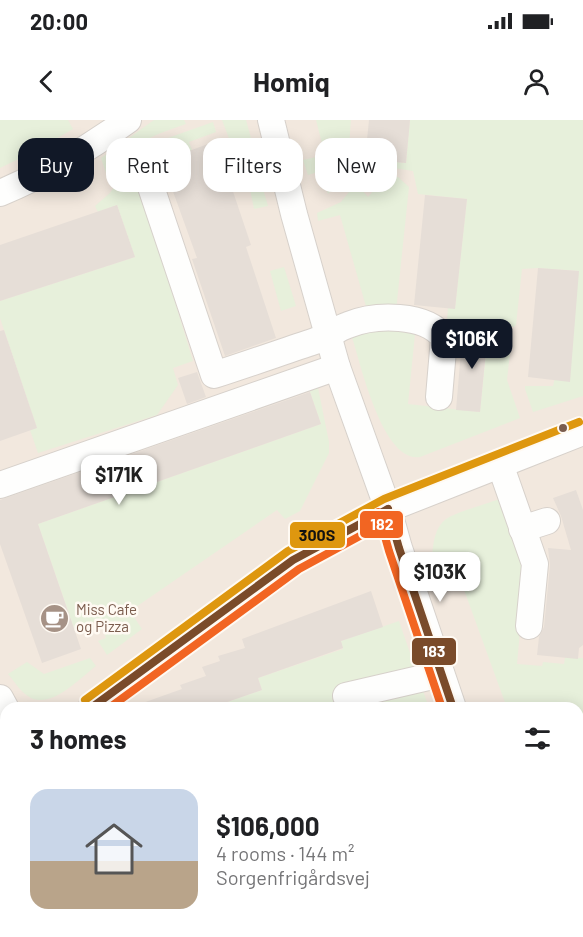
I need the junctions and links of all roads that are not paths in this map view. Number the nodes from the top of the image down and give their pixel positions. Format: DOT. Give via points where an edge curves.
graph roads {
  1 [pos="128,120"];
  2 [pos="271,120"];
  3 [pos="153,192"];
  4 [pos="0,193"];
  5 [pos="328,337"];
  6 [pos="337,367"];
  7 [pos="439,397"];
  8 [pos="583,432"];
  9 [pos="500,464"];
  10 [pos="0,485"];
  11 [pos="388,509"];
  12 [pos="547,521"];
  13 [pos="522,529"];
  14 [pos="530,626"];
  15 [pos="441,674"];
  16 [pos="346,696"];
  17 [pos="99,702"];
  18 [pos="451,702"];
  1 -- 4 [label="street" via="94,145"];
  2 -- 5 [label="street"];
  3 -- 5 [label="street" via="214,375"];
  5 -- 6 [label="street"];
  5 -- 7 [label="street" via="350,324 381,318 402,318 432,326 444,338"];
  6 -- 10 [label="street"];
  6 -- 11 [label="street"];
  8 -- 9 [label="street"];
  9 -- 11 [label="street"];
  9 -- 13 [label="street"];
  11 -- 15 [label="street"];
  11 -- 17 [label="street" via="293,561"];
  12 -- 13 [label="street"];
  13 -- 14 [label="street" via="535,564"];
  15 -- 16 [label="street"];
  15 -- 18 [label="street"];
}
